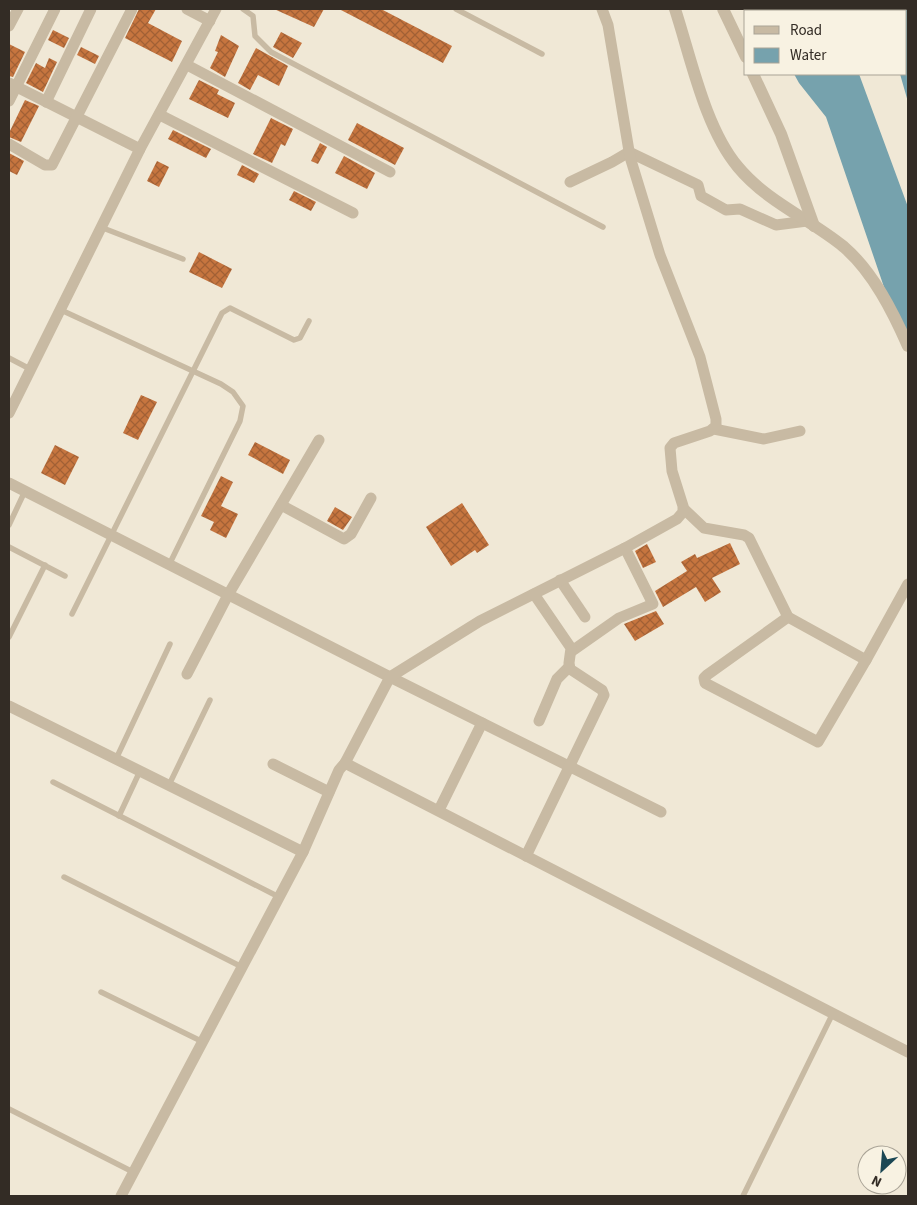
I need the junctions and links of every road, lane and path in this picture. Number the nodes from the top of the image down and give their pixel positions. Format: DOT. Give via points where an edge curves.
graph roads {
  1 [pos="18,9"];
  2 [pos="54,9"];
  3 [pos="91,9"];
  4 [pos="132,9"];
  5 [pos="187,9"];
  6 [pos="216,9"];
  7 [pos="244,9"];
  8 [pos="456,9"];
  9 [pos="602,9"];
  10 [pos="675,9"];
  11 [pos="723,9"];
  12 [pos="210,21"];
  13 [pos="9,26"];
  14 [pos="542,54"];
  15 [pos="744,54"];
  16 [pos="187,65"];
  17 [pos="753,75"];
  18 [pos="12,85"];
  19 [pos="9,101"];
  20 [pos="46,102"];
  21 [pos="160,115"];
  22 [pos="78,118"];
  23 [pos="9,144"];
  24 [pos="140,149"];
  25 [pos="628,152"];
  26 [pos="390,172"];
  27 [pos="570,182"];
  28 [pos="354,213"];
  29 [pos="810,224"];
  30 [pos="603,227"];
  31 [pos="103,228"];
  32 [pos="183,259"];
  33 [pos="61,310"];
  34 [pos="310,321"];
  35 [pos="908,346"];
  36 [pos="9,358"];
  37 [pos="30,369"];
  38 [pos="192,370"];
  39 [pos="9,413"];
  40 [pos="714,428"];
  41 [pos="800,431"];
  42 [pos="319,440"];
  43 [pos="9,483"];
  44 [pos="25,491"];
  45 [pos="371,498"];
  46 [pos="281,505"];
  47 [pos="684,509"];
  48 [pos="9,525"];
  49 [pos="111,535"];
  50 [pos="9,547"];
  51 [pos="625,548"];
  52 [pos="45,565"];
  53 [pos="169,565"];
  54 [pos="65,576"];
  55 [pos="560,580"];
  56 [pos="908,584"];
  57 [pos="534,594"];
  58 [pos="228,595"];
  59 [pos="72,614"];
  60 [pos="585,617"];
  61 [pos="788,618"];
  62 [pos="9,637"];
  63 [pos="170,644"];
  64 [pos="572,651"];
  65 [pos="866,660"];
  66 [pos="569,668"];
  67 [pos="187,674"];
  68 [pos="390,677"];
  69 [pos="210,700"];
  70 [pos="9,706"];
  71 [pos="539,721"];
  72 [pos="482,723"];
  73 [pos="116,759"];
  74 [pos="345,763"];
  75 [pos="272,764"];
  76 [pos="569,766"];
  77 [pos="140,771"];
  78 [pos="52,782"];
  79 [pos="169,785"];
  80 [pos="329,792"];
  81 [pos="439,810"];
  82 [pos="661,812"];
  83 [pos="119,816"];
  84 [pos="303,852"];
  85 [pos="526,856"];
  86 [pos="64,877"];
  87 [pos="279,896"];
  88 [pos="242,967"];
  89 [pos="101,992"];
  90 [pos="833,1013"];
  91 [pos="203,1042"];
  92 [pos="908,1052"];
  93 [pos="9,1108"];
  94 [pos="133,1172"];
  95 [pos="121,1196"];
  96 [pos="743,1196"];
  1 -- 13 [label="street"];
  2 -- 18 [label="street"];
  3 -- 20 [label="street"];
  4 -- 22 [label="street"];
  5 -- 12 [label="street"];
  6 -- 12 [label="street"];
  7 -- 30 [label="lane" via="253,16 255,36 264,48"];
  8 -- 14 [label="lane"];
  9 -- 25 [label="street" via="608,25"];
  10 -- 29 [label="street" via="722,145 751,181 781,206"];
  11 -- 15 [label="street"];
  12 -- 16 [label="street"];
  16 -- 21 [label="street"];
  16 -- 26 [label="street"];
  17 -- 29 [label="street" via="781,134"];
  18 -- 19 [label="street"];
  18 -- 20 [label="street"];
  20 -- 22 [label="street"];
  21 -- 24 [label="street"];
  21 -- 28 [label="street"];
  22 -- 23 [label="street" via="52,165 45,165"];
  22 -- 24 [label="street"];
  24 -- 31 [label="street"];
  25 -- 27 [label="street"];
  25 -- 29 [label="street" via="698,185 701,196 726,210 740,210 776,225"];
  25 -- 40 [label="street" via="660,255 700,358 716,418"];
  29 -- 35 [label="street" via="854,257 893,313"];
  31 -- 32 [label="lane"];
  31 -- 33 [label="street"];
  33 -- 37 [label="street"];
  33 -- 38 [label="lane"];
  34 -- 38 [label="lane" via="300,338 294,340 227,308"];
  36 -- 37 [label="lane"];
  37 -- 39 [label="street"];
  38 -- 49 [label="lane"];
  38 -- 53 [label="lane" via="233,392 243,406"];
  40 -- 41 [label="street" via="764,439"];
  40 -- 47 [label="street" via="674,443 670,448 672,471"];
  42 -- 46 [label="street"];
  43 -- 44 [label="street"];
  44 -- 48 [label="lane"];
  44 -- 49 [label="street"];
  45 -- 46 [label="street" via="351,534 344,539"];
  46 -- 58 [label="street"];
  47 -- 51 [label="street" via="677,519"];
  47 -- 61 [label="street" via="704,528 749,538"];
  49 -- 53 [label="street"];
  49 -- 59 [label="lane"];
  50 -- 52 [label="lane"];
  51 -- 55 [label="street"];
  51 -- 64 [label="street" via="654,604 619,618"];
  52 -- 54 [label="lane"];
  52 -- 62 [label="lane"];
  53 -- 58 [label="street"];
  55 -- 57 [label="street"];
  55 -- 60 [label="street"];
  56 -- 65 [label="street"];
  57 -- 64 [label="street"];
  57 -- 68 [label="street" via="457,635"];
  58 -- 67 [label="street"];
  58 -- 68 [label="street"];
  61 -- 65 [label="street"];
  61 -- 65 [label="street" via="707,674 706,685 818,742"];
  63 -- 73 [label="lane"];
  64 -- 66 [label="street"];
  66 -- 71 [label="street" via="557,679"];
  66 -- 76 [label="street" via="601,689 604,695"];
  68 -- 72 [label="street"];
  68 -- 74 [label="street"];
  69 -- 79 [label="lane"];
  70 -- 73 [label="street"];
  72 -- 76 [label="street"];
  72 -- 81 [label="street"];
  73 -- 77 [label="street"];
  74 -- 80 [label="street"];
  74 -- 81 [label="street"];
  75 -- 80 [label="street"];
  76 -- 82 [label="street"];
  76 -- 85 [label="street"];
  77 -- 79 [label="street"];
  77 -- 83 [label="lane"];
  78 -- 83 [label="lane"];
  79 -- 84 [label="street"];
  80 -- 84 [label="street"];
  81 -- 85 [label="street"];
  83 -- 87 [label="lane"];
  84 -- 87 [label="street"];
  85 -- 90 [label="street"];
  86 -- 88 [label="lane"];
  87 -- 88 [label="street"];
  88 -- 91 [label="street"];
  89 -- 91 [label="lane"];
  90 -- 92 [label="street"];
  90 -- 96 [label="lane"];
  91 -- 94 [label="street"];
  93 -- 94 [label="lane"];
  94 -- 95 [label="street"];
}
